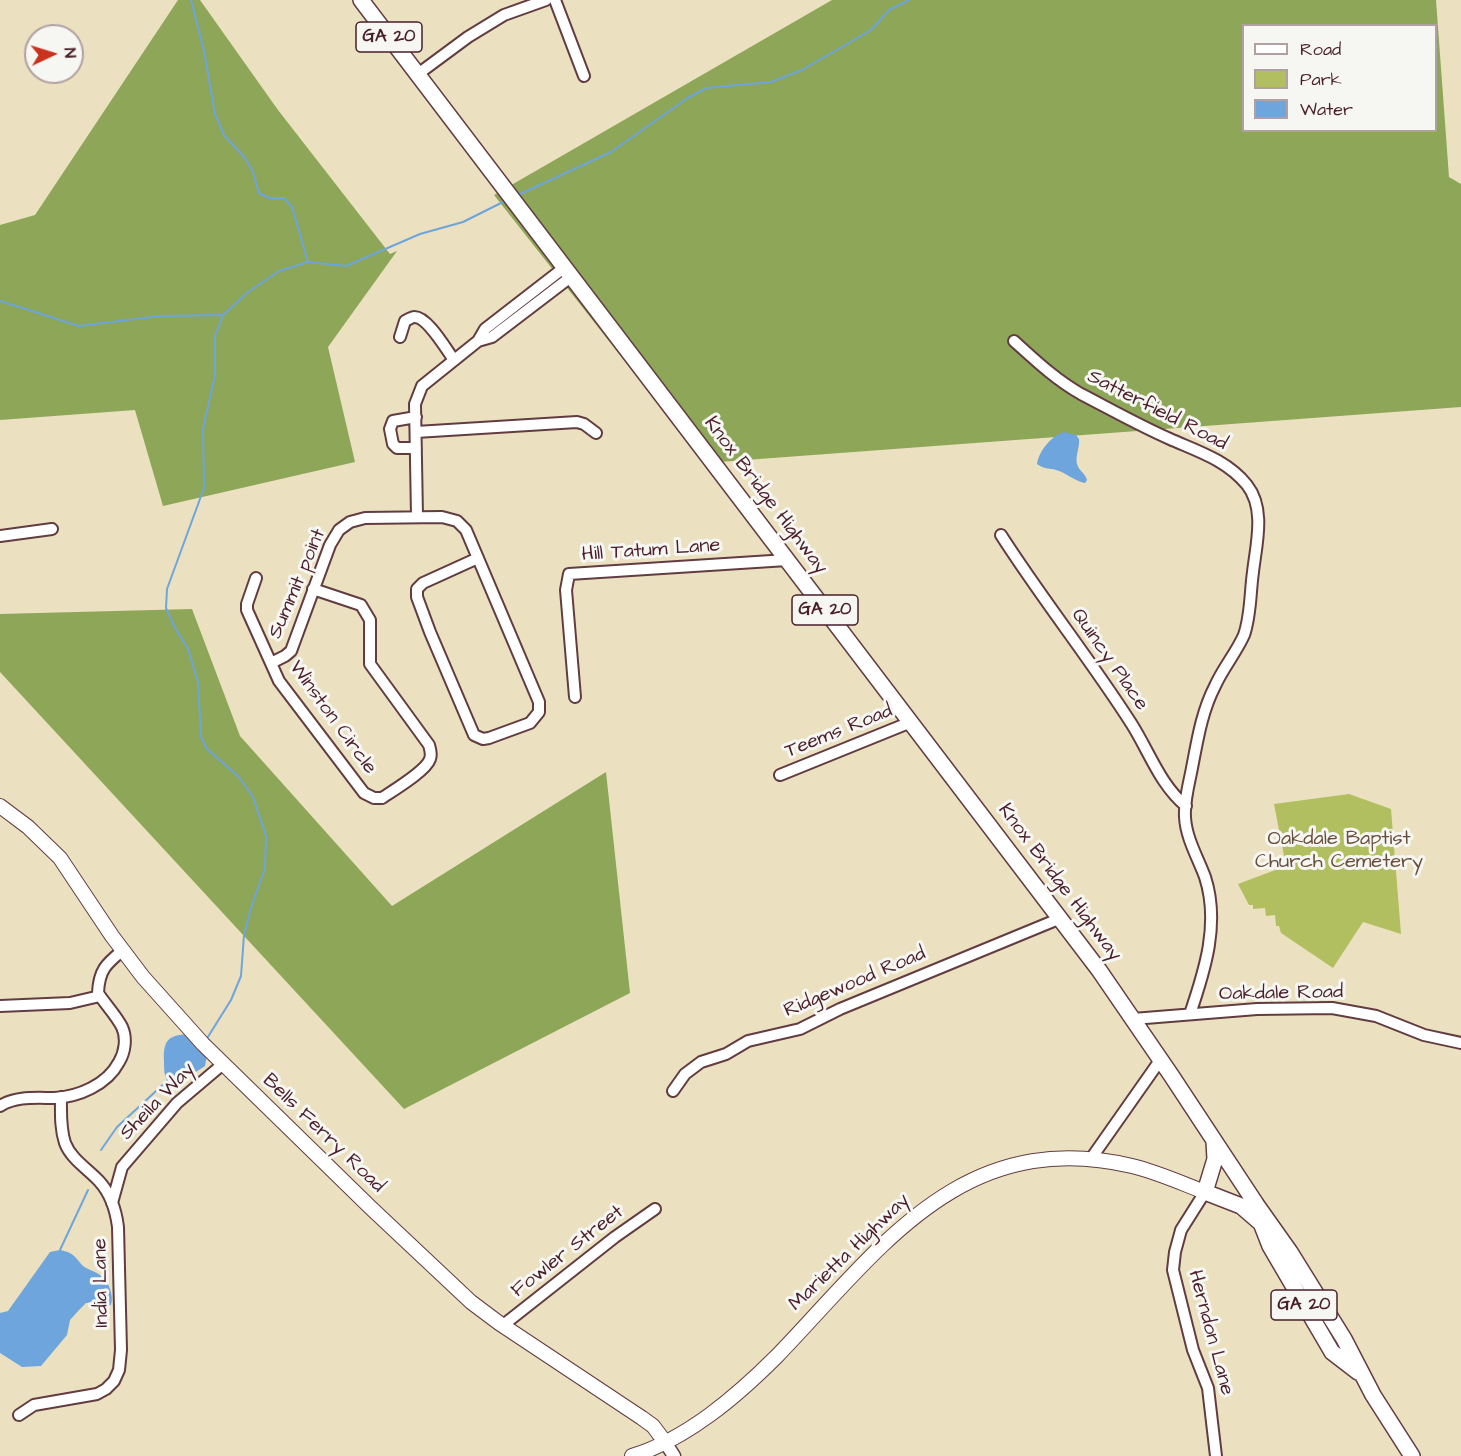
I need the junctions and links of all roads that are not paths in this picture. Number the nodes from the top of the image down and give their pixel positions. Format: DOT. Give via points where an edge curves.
graph roads {
  1 [pos="360,0"];
  2 [pos="546,0"];
  3 [pos="555,0"];
  4 [pos="418,74"];
  5 [pos="584,76"];
  6 [pos="568,272"];
  7 [pos="400,337"];
  8 [pos="1014,341"];
  9 [pos="454,360"];
  10 [pos="416,417"];
  11 [pos="416,432"];
  12 [pos="596,433"];
  13 [pos="416,448"];
  14 [pos="417,516"];
  15 [pos="52,529"];
  16 [pos="1001,535"];
  17 [pos="0,536"];
  18 [pos="478,558"];
  19 [pos="787,560"];
  20 [pos="256,578"];
  21 [pos="313,590"];
  22 [pos="271,663"];
  23 [pos="574,697"];
  24 [pos="910,722"];
  25 [pos="780,775"];
  26 [pos="0,806"];
  27 [pos="1186,806"];
  28 [pos="1061,918"];
  29 [pos="123,950"];
  30 [pos="100,996"];
  31 [pos="0,1006"];
  32 [pos="1190,1014"];
  33 [pos="1133,1019"];
  34 [pos="1461,1043"];
  35 [pos="1161,1059"];
  36 [pos="223,1064"];
  37 [pos="673,1091"];
  38 [pos="61,1097"];
  39 [pos="0,1106"];
  40 [pos="1214,1141"];
  41 [pos="1090,1160"];
  42 [pos="1205,1192"];
  43 [pos="112,1203"];
  44 [pos="655,1209"];
  45 [pos="1261,1223"];
  46 [pos="1290,1252"];
  47 [pos="502,1326"];
  48 [pos="1363,1376"];
  49 [pos="19,1415"];
  50 [pos="665,1442"];
  51 [pos="632,1456"];
  52 [pos="674,1456"];
  53 [pos="1216,1456"];
  54 [pos="1412,1456"];
  1 -- 4 [label="main road, Knox Bridge Highway / GA 20"];
  2 -- 4 [label="street" via="504,15"];
  3 -- 5 [label="street"];
  4 -- 6 [label="main road, Knox Bridge Highway / GA 20"];
  6 -- 9 [label="street" via="490,325 478,341"];
  6 -- 19 [label="main road, Knox Bridge Highway / GA 20"];
  7 -- 9 [label="street" via="405,321 422,318"];
  8 -- 27 [label="street, Satterfield Road" via="1081,393 1169,439 1208,454 1237,474 1254,496 1258,530 1245,633 1204,709"];
  9 -- 10 [label="street" via="422,386 415,404"];
  10 -- 11 [label="street"];
  10 -- 13 [label="street" via="393,421 390,429 397,448"];
  11 -- 12 [label="street" via="577,422"];
  11 -- 13 [label="street"];
  13 -- 14 [label="street"];
  14 -- 18 [label="street, Summit point" via="457,521"];
  14 -- 21 [label="street, Summit point" via="350,522 330,544"];
  15 -- 17 [label="street"];
  16 -- 27 [label="street, Quincy Place" via="1132,723 1163,779"];
  18 -- 18 [label="street" via="539,702 539,712 530,723 483,739 470,729 417,597 417,589 423,583"];
  19 -- 23 [label="street, Hill Tatum Lane" via="569,574 566,590"];
  19 -- 24 [label="main road, Knox Bridge Highway / GA 20"];
  20 -- 22 [label="street, Winston Circle" via="247,610"];
  21 -- 22 [label="street, Summit point" via="291,651"];
  21 -- 22 [label="street, Winston Circle" via="366,610 370,620 370,664 429,745 430,760 382,798 364,793 279,681"];
  24 -- 25 [label="street, Teems Road"];
  24 -- 28 [label="main road, Knox Bridge Highway / GA 20"];
  26 -- 29 [label="main road, Bells Ferry Road" via="60,858"];
  27 -- 32 [label="street, Satterfield Road" via="1188,832 1205,878 1211,914 1204,971"];
  28 -- 33 [label="main road, Knox Bridge Highway / GA 20"];
  28 -- 37 [label="street, Ridgewood Road" via="800,1029 748,1041 702,1062 685,1074"];
  29 -- 30 [label="street" via="101,972"];
  29 -- 36 [label="main road, Bells Ferry Road" via="169,1007"];
  30 -- 31 [label="street" via="70,1003"];
  30 -- 38 [label="street" via="122,1028 124,1053 118,1066 97,1086"];
  32 -- 33 [label="street, Oakdale Road"];
  32 -- 34 [label="street, Oakdale Road" via="1332,1008 1376,1016 1424,1035"];
  33 -- 35 [label="main road, Marietta Highway / GA 20"];
  35 -- 40 [label="main road, Marietta Highway / GA 20"];
  35 -- 41 [label="street"];
  36 -- 43 [label="street, Sheila Way" via="177,1103 144,1139 122,1167"];
  36 -- 47 [label="main road, Bells Ferry Road" via="471,1302"];
  38 -- 39 [label="street" via="26,1098"];
  38 -- 43 [label="street, India Lane" via="66,1145 100,1182"];
  40 -- 42 [label="main road" via="1215,1159"];
  40 -- 46 [label="main road, Marietta Highway / GA 20"];
  41 -- 42 [label="main road, Marietta Highway" via="1147,1170"];
  41 -- 50 [label="main road, Marietta Highway" via="1053,1158 1016,1165 978,1176 937,1199 866,1260 757,1376 708,1415"];
  42 -- 45 [label="main road, Marietta Highway" via="1241,1206"];
  42 -- 53 [label="street, Herndon Lane" via="1181,1230 1173,1270 1193,1350 1208,1388"];
  43 -- 49 [label="street, India Lane" via="118,1227 122,1350 119,1370 114,1381 97,1395 34,1405"];
  44 -- 47 [label="street, Fowler Street"];
  45 -- 46 [label="main road, Marietta Highway"];
  45 -- 48 [label="main road, Marietta Highway / GA 20" via="1269,1246 1332,1352"];
  46 -- 48 [label="main road, Marietta Highway / GA 20"];
  47 -- 50 [label="main road, Bells Ferry Road" via="642,1418"];
  48 -- 54 [label="main road, Marietta Highway / GA 20"];
  50 -- 51 [label="main road, Marietta Highway"];
  50 -- 52 [label="street"];
}
